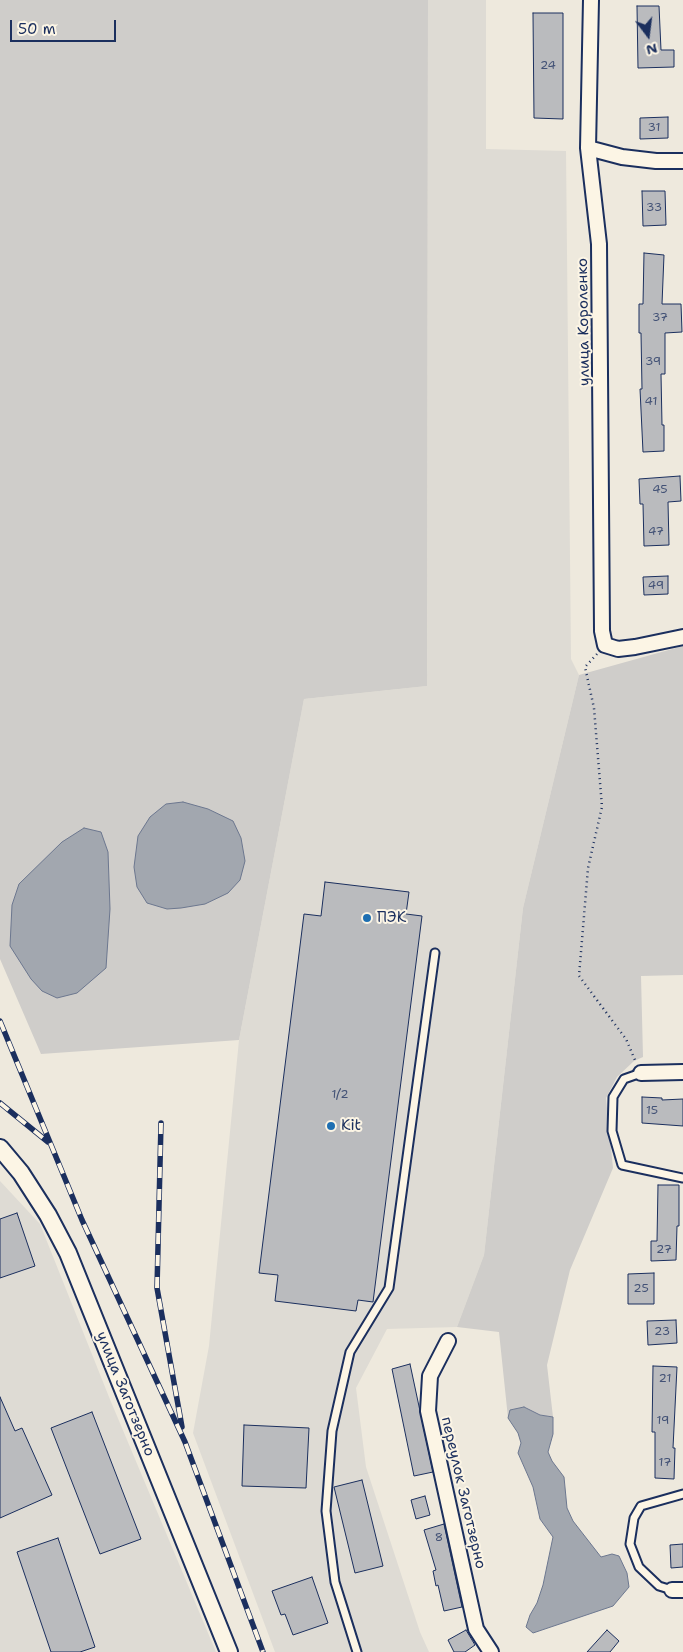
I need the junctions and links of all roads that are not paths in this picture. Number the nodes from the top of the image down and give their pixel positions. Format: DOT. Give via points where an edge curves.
graph roads {
  1 [pos="591,0"];
  2 [pos="588,148"];
  3 [pos="683,161"];
  4 [pos="683,637"];
  5 [pos="435,953"];
  6 [pos="683,1072"];
  7 [pos="641,1073"];
  8 [pos="0,1148"];
  9 [pos="683,1178"];
  10 [pos="448,1341"];
  11 [pos="683,1494"];
  12 [pos="678,1590"];
  13 [pos="229,1652"];
  14 [pos="357,1652"];
  15 [pos="491,1652"];
  1 -- 2 [label="street, улица Короленко"];
  2 -- 3 [label="street" via="622,157"];
  2 -- 4 [label="street, улица Короленко" via="599,244 602,631 605,645 618,649"];
  5 -- 14 [label="lane" via="389,1288 350,1352 332,1431 326,1512 335,1582"];
  6 -- 7 [label="street"];
  7 -- 9 [label="lane" via="624,1079 613,1097 612,1131 622,1166"];
  8 -- 13 [label="street, улица Заготзерно" via="21,1173 68,1253"];
  10 -- 15 [label="street, переулок Заготзерно" via="430,1376 428,1411 476,1629"];
  11 -- 12 [label="lane" via="642,1506 634,1518 630,1544 639,1567 659,1586"];
}
